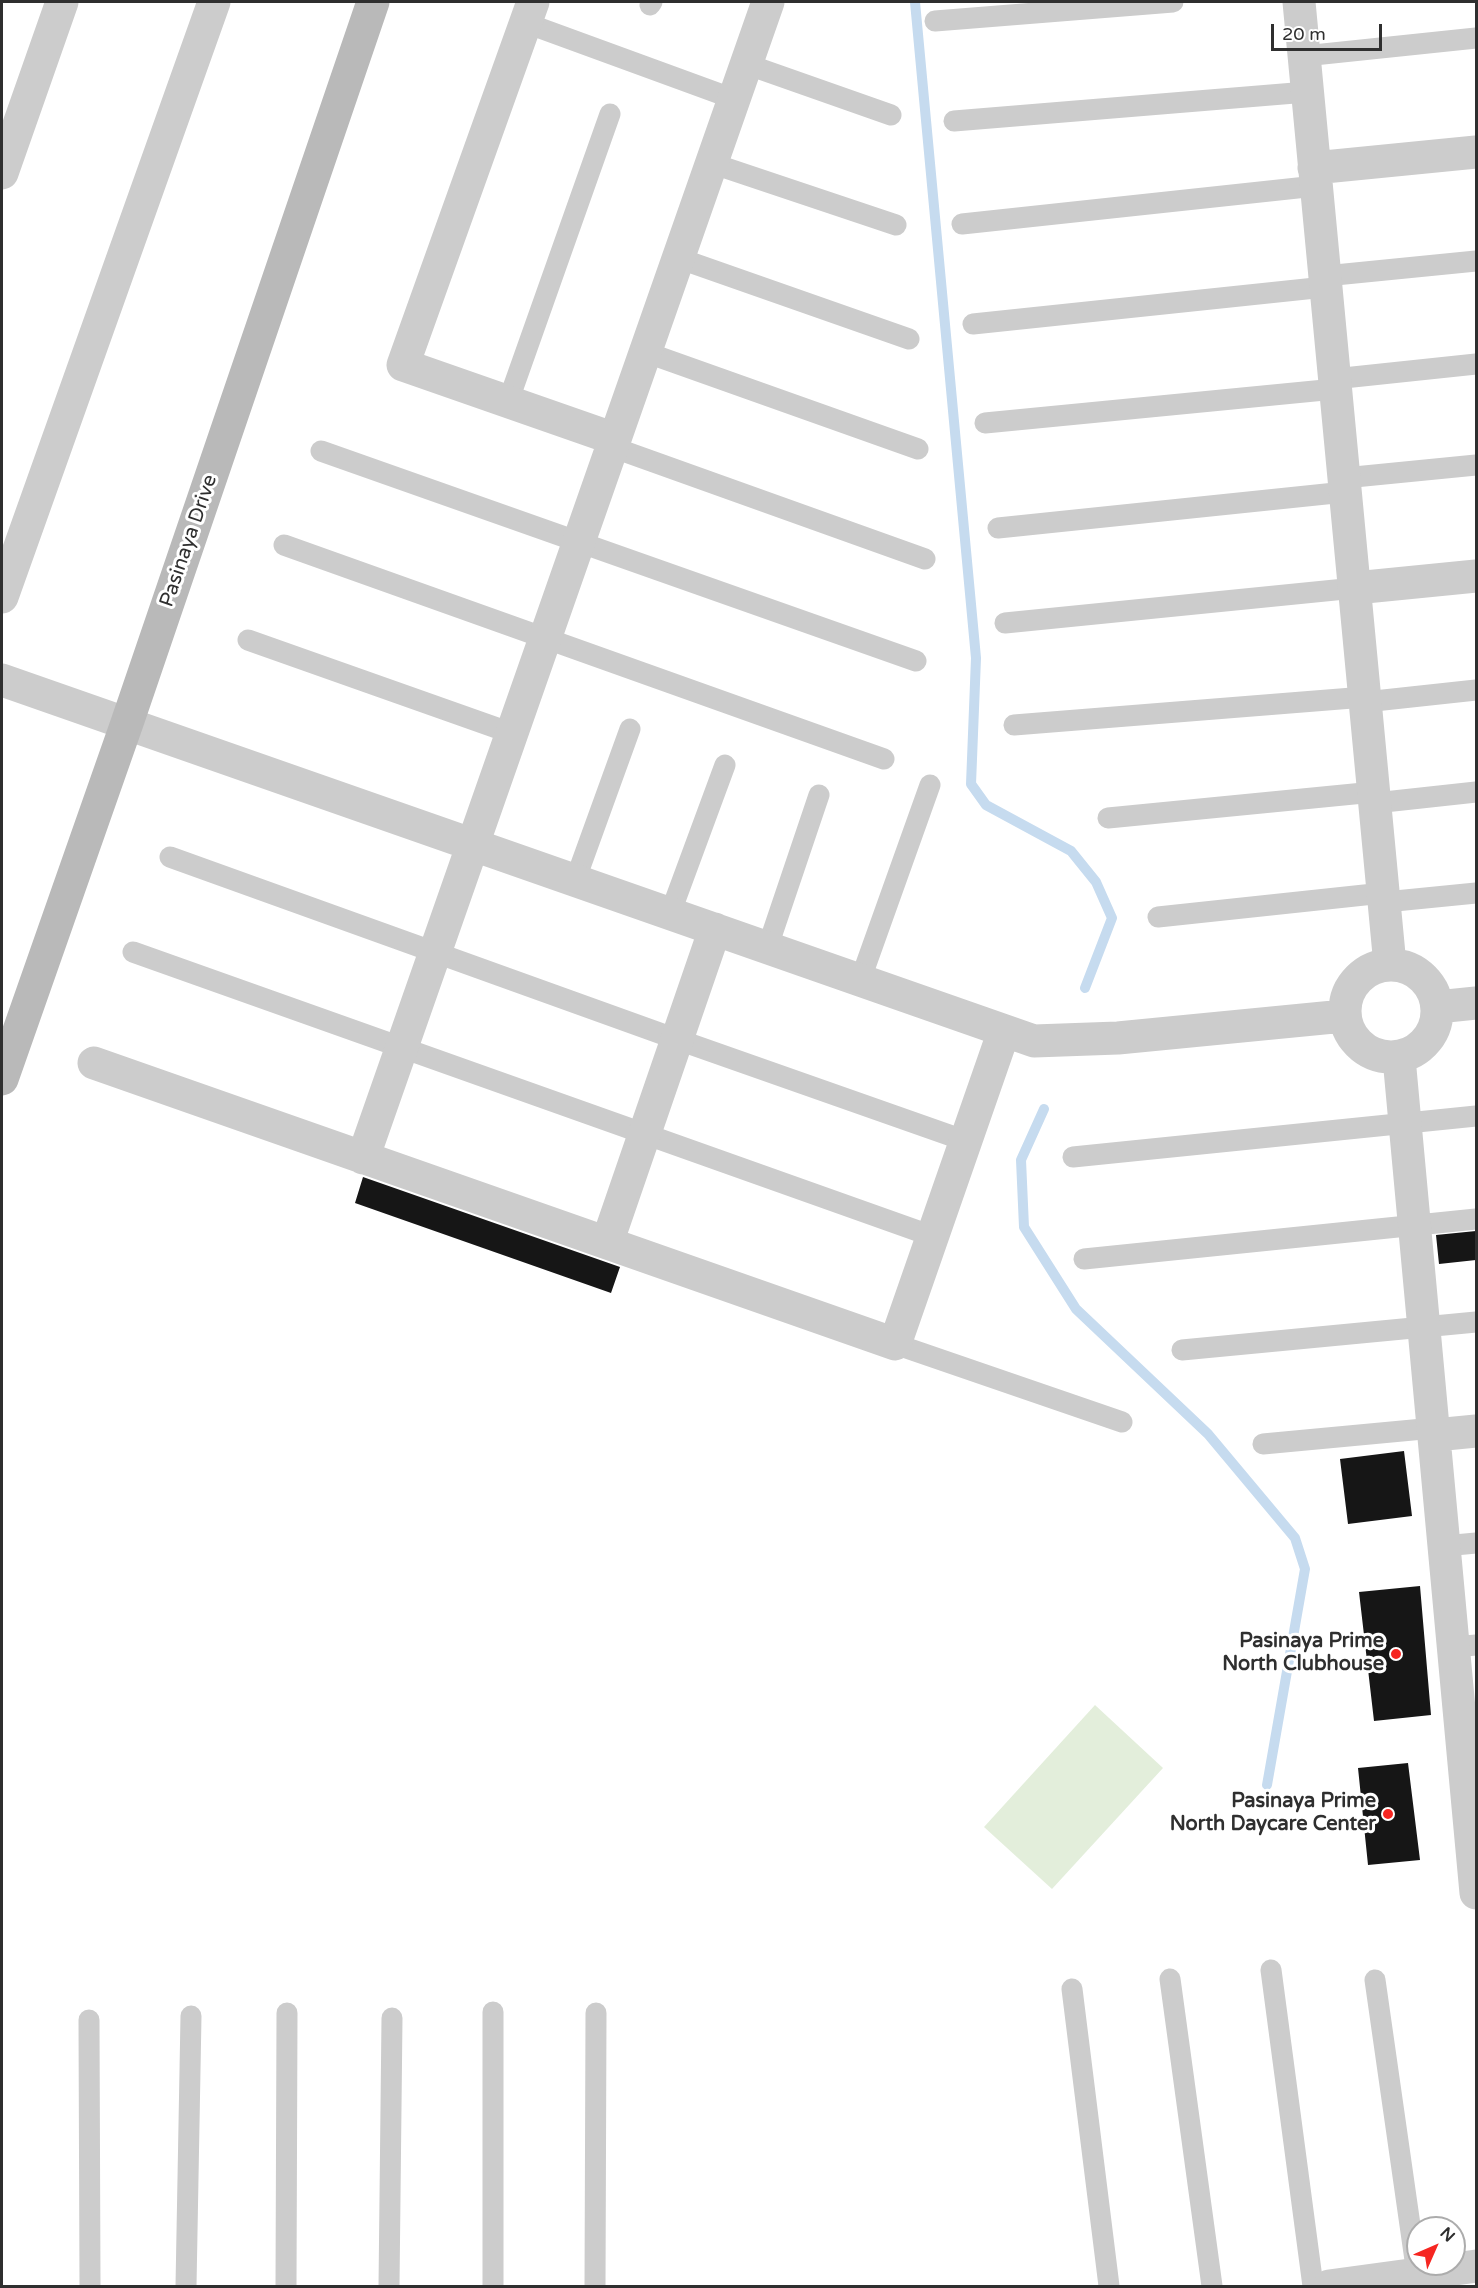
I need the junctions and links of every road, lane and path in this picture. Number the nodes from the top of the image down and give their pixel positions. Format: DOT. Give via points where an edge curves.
graph roads {
  1 [pos="62,2"];
  2 [pos="214,2"];
  3 [pos="373,2"];
  4 [pos="768,2"];
  5 [pos="1173,2"];
  6 [pos="1299,2"];
  7 [pos="530,12"];
  8 [pos="935,21"];
  9 [pos="1476,38"];
  10 [pos="1304,56"];
  11 [pos="746,64"];
  12 [pos="1307,92"];
  13 [pos="734,99"];
  14 [pos="610,114"];
  15 [pos="891,115"];
  16 [pos="954,121"];
  17 [pos="1476,152"];
  18 [pos="711,163"];
  19 [pos="2,173"];
  20 [pos="1315,177"];
  21 [pos="962,224"];
  22 [pos="896,225"];
  23 [pos="678,258"];
  24 [pos="1476,261"];
  25 [pos="1325,282"];
  26 [pos="973,324"];
  27 [pos="909,339"];
  28 [pos="645,352"];
  29 [pos="1476,364"];
  30 [pos="1335,384"];
  31 [pos="508,402"];
  32 [pos="986,423"];
  33 [pos="613,443"];
  34 [pos="918,450"];
  35 [pos="321,451"];
  36 [pos="1476,465"];
  37 [pos="1344,485"];
  38 [pos="998,528"];
  39 [pos="578,542"];
  40 [pos="284,545"];
  41 [pos="925,558"];
  42 [pos="1476,576"];
  43 [pos="1355,588"];
  44 [pos="2,597"];
  45 [pos="1005,623"];
  46 [pos="248,640"];
  47 [pos="544,640"];
  48 [pos="916,661"];
  49 [pos="2,680"];
  50 [pos="1476,690"];
  51 [pos="1365,699"];
  52 [pos="127,723"];
  53 [pos="1014,725"];
  54 [pos="630,729"];
  55 [pos="511,733"];
  56 [pos="884,759"];
  57 [pos="724,765"];
  58 [pos="930,785"];
  59 [pos="1476,792"];
  60 [pos="819,795"];
  61 [pos="1374,798"];
  62 [pos="1108,818"];
  63 [pos="472,844"];
  64 [pos="170,857"];
  65 [pos="575,881"];
  66 [pos="1476,893"];
  67 [pos="1384,898"];
  68 [pos="670,914"];
  69 [pos="1158,917"];
  70 [pos="715,929"];
  71 [pos="767,949"];
  72 [pos="435,951"];
  73 [pos="134,952"];
  74 [pos="1390,965"];
  75 [pos="860,981"];
  76 [pos="1476,1003"];
  77 [pos="1437,1007"];
  78 [pos="1344,1016"];
  79 [pos="1005,1031"];
  80 [pos="676,1040"];
  81 [pos="400,1048"];
  82 [pos="1399,1058"];
  83 [pos="94,1063"];
  84 [pos="2,1079"];
  85 [pos="1476,1116"];
  86 [pos="1405,1123"];
  87 [pos="644,1134"];
  88 [pos="966,1141"];
  89 [pos="1073,1157"];
  90 [pos="363,1158"];
  91 [pos="1476,1219"];
  92 [pos="1415,1224"];
  93 [pos="932,1236"];
  94 [pos="607,1243"];
  95 [pos="1084,1259"];
  96 [pos="1476,1322"];
  97 [pos="1424,1327"];
  98 [pos="895,1344"];
  99 [pos="1182,1350"];
  100 [pos="1122,1422"];
  101 [pos="1434,1431"];
  102 [pos="1476,1431"];
  103 [pos="1263,1443"];
  104 [pos="1476,1542"];
  105 [pos="1444,1546"];
  106 [pos="1465,1646"];
  107 [pos="1470,1747"];
  108 [pos="1475,1856"];
  109 [pos="1476,1893"];
  110 [pos="1271,1970"];
  111 [pos="1170,1979"];
  112 [pos="1375,1980"];
  113 [pos="1072,1989"];
  114 [pos="493,2012"];
  115 [pos="287,2013"];
  116 [pos="596,2013"];
  117 [pos="191,2016"];
  118 [pos="392,2018"];
  119 [pos="89,2020"];
  120 [pos="1409,2216"];
  121 [pos="1406,2276"];
  122 [pos="90,2286"];
  123 [pos="186,2286"];
  124 [pos="286,2286"];
  125 [pos="389,2286"];
  126 [pos="493,2286"];
  127 [pos="595,2286"];
  128 [pos="1109,2286"];
  129 [pos="1212,2286"];
  130 [pos="1314,2286"];
  131 [pos="1329,2286"];
  1 -- 19 [label="street"];
  2 -- 44 [label="street"];
  3 -- 52 [label="street, Pasinaya Drive"];
  4 -- 11 [label="street"];
  5 -- 8 [label="lane"];
  6 -- 10 [label="street"];
  7 -- 13 [label="lane"];
  7 -- 31 [label="street" via="403,365"];
  9 -- 10 [label="lane"];
  10 -- 12 [label="street"];
  11 -- 13 [label="street"];
  11 -- 15 [label="lane"];
  12 -- 16 [label="lane"];
  12 -- 20 [label="street"];
  13 -- 18 [label="street"];
  14 -- 31 [label="lane"];
  17 -- 20 [label="street"];
  18 -- 22 [label="lane"];
  18 -- 23 [label="street"];
  20 -- 21 [label="lane"];
  20 -- 25 [label="street"];
  23 -- 27 [label="lane"];
  23 -- 28 [label="street"];
  24 -- 25 [label="lane"];
  25 -- 26 [label="lane"];
  25 -- 30 [label="street"];
  28 -- 33 [label="street"];
  28 -- 34 [label="lane"];
  29 -- 30 [label="lane"];
  30 -- 32 [label="lane"];
  30 -- 37 [label="street"];
  31 -- 33 [label="street"];
  33 -- 39 [label="street"];
  33 -- 41 [label="lane"];
  35 -- 39 [label="lane"];
  36 -- 37 [label="lane"];
  37 -- 38 [label="lane"];
  37 -- 43 [label="street"];
  39 -- 47 [label="street"];
  39 -- 48 [label="lane"];
  40 -- 47 [label="lane"];
  42 -- 43 [label="street"];
  43 -- 45 [label="lane"];
  43 -- 51 [label="street"];
  46 -- 55 [label="lane"];
  47 -- 55 [label="street"];
  47 -- 56 [label="lane"];
  49 -- 52 [label="street"];
  50 -- 51 [label="lane"];
  51 -- 53 [label="lane"];
  51 -- 61 [label="street"];
  52 -- 63 [label="street"];
  52 -- 84 [label="street, Pasinaya Drive"];
  54 -- 65 [label="lane"];
  55 -- 63 [label="street"];
  57 -- 68 [label="lane"];
  58 -- 75 [label="lane"];
  59 -- 61 [label="lane"];
  60 -- 71 [label="lane"];
  61 -- 62 [label="lane"];
  61 -- 67 [label="street"];
  63 -- 65 [label="street"];
  63 -- 72 [label="street"];
  64 -- 72 [label="lane"];
  65 -- 68 [label="street"];
  66 -- 67 [label="lane"];
  67 -- 69 [label="lane"];
  67 -- 74 [label="street"];
  68 -- 70 [label="street"];
  70 -- 71 [label="street"];
  70 -- 80 [label="street"];
  71 -- 75 [label="street"];
  72 -- 80 [label="lane"];
  72 -- 81 [label="street"];
  73 -- 81 [label="lane"];
  74 -- 77 [label="street" via="1417,973 1427,982"];
  74 -- 78 [label="street" via="1375,967 1351,986"];
  75 -- 79 [label="street"];
  76 -- 77 [label="street"];
  77 -- 82 [label="street" via="1436,1021 1423,1045"];
  78 -- 79 [label="street" via="1118,1038 1034,1041"];
  78 -- 82 [label="street" via="1352,1036 1369,1053"];
  79 -- 88 [label="street"];
  80 -- 87 [label="street"];
  80 -- 88 [label="lane"];
  81 -- 87 [label="lane"];
  81 -- 90 [label="street"];
  82 -- 86 [label="street"];
  83 -- 90 [label="street"];
  85 -- 86 [label="lane"];
  86 -- 89 [label="lane"];
  86 -- 92 [label="street"];
  87 -- 93 [label="lane"];
  87 -- 94 [label="street"];
  88 -- 93 [label="street"];
  90 -- 94 [label="street"];
  91 -- 92 [label="lane"];
  92 -- 95 [label="lane"];
  92 -- 97 [label="street"];
  93 -- 98 [label="street"];
  94 -- 98 [label="street"];
  96 -- 97 [label="lane"];
  97 -- 99 [label="lane"];
  97 -- 101 [label="street"];
  98 -- 100 [label="lane"];
  101 -- 102 [label="street"];
  101 -- 103 [label="lane"];
  101 -- 105 [label="street"];
  104 -- 105 [label="lane"];
  105 -- 106 [label="street"];
  106 -- 107 [label="street"];
  107 -- 108 [label="street"];
  108 -- 109 [label="street"];
  110 -- 130 [label="lane"];
  111 -- 129 [label="lane"];
  112 -- 120 [label="lane"];
  113 -- 128 [label="lane"];
  114 -- 126 [label="lane"];
  115 -- 124 [label="lane"];
  116 -- 127 [label="lane"];
  117 -- 123 [label="lane"];
  118 -- 125 [label="lane"];
  119 -- 122 [label="lane"];
  121 -- 131 [label="street"];
}
